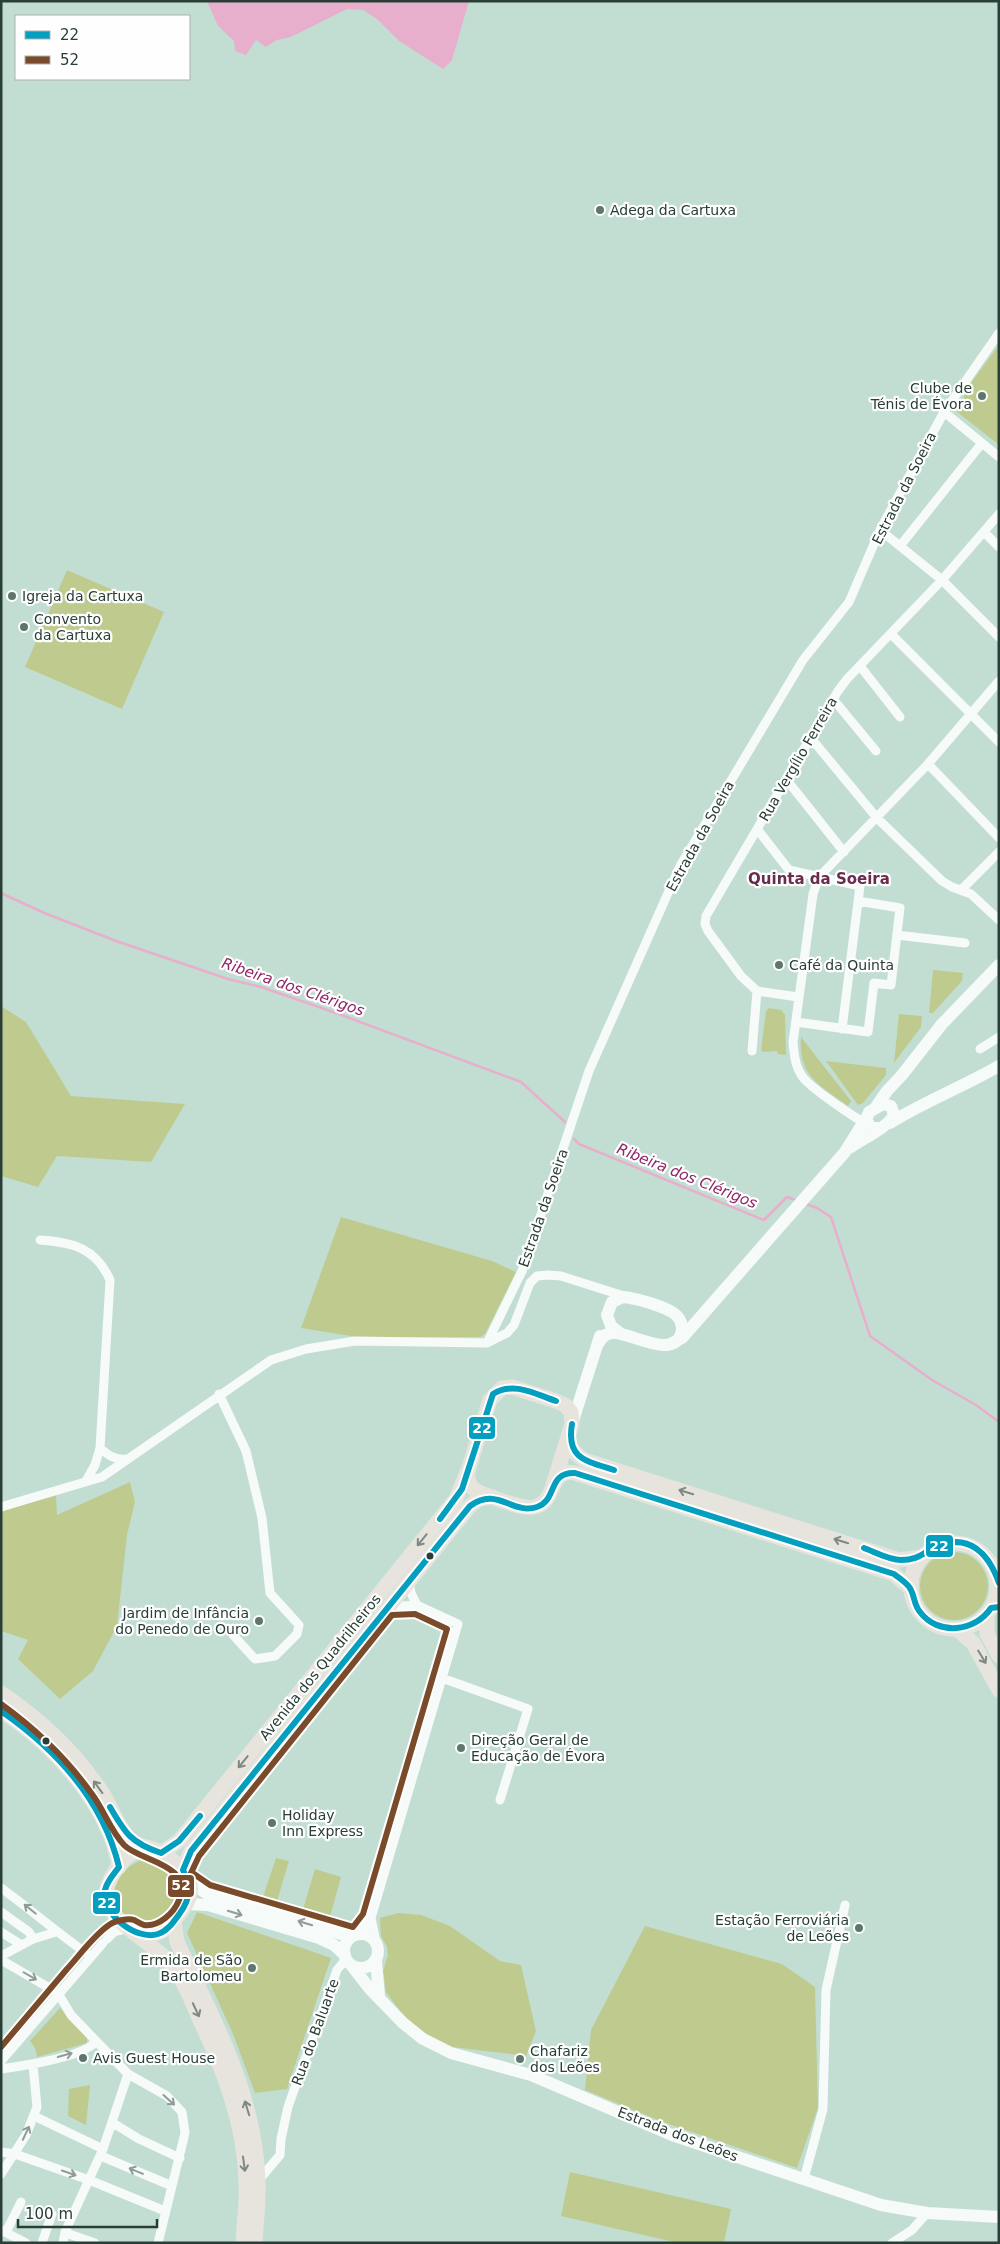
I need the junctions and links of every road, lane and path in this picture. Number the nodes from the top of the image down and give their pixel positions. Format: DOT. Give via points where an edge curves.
graph roads {
  1 [pos="999,333"];
  2 [pos="944,412"];
  3 [pos="982,443"];
  4 [pos="999,457"];
  5 [pos="999,514"];
  6 [pos="880,530"];
  7 [pos="984,532"];
  8 [pos="900,546"];
  9 [pos="999,547"];
  10 [pos="942,580"];
  11 [pos="891,634"];
  12 [pos="999,637"];
  13 [pos="860,666"];
  14 [pos="999,681"];
  15 [pos="833,699"];
  16 [pos="971,715"];
  17 [pos="900,717"];
  18 [pos="810,737"];
  19 [pos="999,742"];
  20 [pos="876,751"];
  21 [pos="928,764"];
  22 [pos="786,779"];
  23 [pos="877,818"];
  24 [pos="757,829"];
  25 [pos="999,838"];
  26 [pos="844,852"];
  27 [pos="999,852"];
  28 [pos="818,877"];
  29 [pos="961,890"];
  30 [pos="858,902"];
  31 [pos="999,920"];
  32 [pos="897,936"];
  33 [pos="964,943"];
  34 [pos="999,965"];
  35 [pos="756,991"];
  36 [pos="798,996"];
  37 [pos="796,1022"];
  38 [pos="842,1029"];
  39 [pos="999,1037"];
  40 [pos="980,1049"];
  41 [pos="752,1051"];
  42 [pos="999,1066"];
  43 [pos="902,1074"];
  44 [pos="917,1106"];
  45 [pos="892,1107"];
  46 [pos="874,1120"];
  47 [pos="40,1240"];
  48 [pos="596,1287"];
  49 [pos="630,1298"];
  50 [pos="670,1310"];
  51 [pos="703,1311"];
  52 [pos="607,1312"];
  53 [pos="621,1334"];
  54 [pos="487,1343"];
  55 [pos="598,1344"];
  56 [pos="668,1345"];
  57 [pos="584,1387"];
  58 [pos="220,1394"];
  59 [pos="556,1401"];
  60 [pos="571,1430"];
  61 [pos="100,1448"];
  62 [pos="127,1459"];
  63 [pos="468,1471"];
  64 [pos="86,1482"];
  65 [pos="552,1490"];
  66 [pos="494,1497"];
  67 [pos="1,1507"];
  68 [pos="921,1557"];
  69 [pos="409,1582"];
  70 [pos="998,1583"];
  71 [pos="910,1588"];
  72 [pos="417,1605"];
  73 [pos="388,1607"];
  74 [pos="992,1610"];
  75 [pos="957,1629"];
  76 [pos="233,1635"];
  77 [pos="999,1656"];
  78 [pos="442,1678"];
  79 [pos="999,1690"];
  80 [pos="1,1693"];
  81 [pos="1,1711"];
  82 [pos="500,1800"];
  83 [pos="156,1851"];
  84 [pos="119,1867"];
  85 [pos="186,1876"];
  86 [pos="1,1888"];
  87 [pos="187,1904"];
  88 [pos="845,1905"];
  89 [pos="1,1912"];
  90 [pos="371,1918"];
  91 [pos="174,1920"];
  92 [pos="132,1930"];
  93 [pos="1,1932"];
  94 [pos="56,1932"];
  95 [pos="355,1936"];
  96 [pos="33,1939"];
  97 [pos="376,1942"];
  98 [pos="20,1944"];
  99 [pos="1,1956"];
  100 [pos="90,1956"];
  101 [pos="1,1960"];
  102 [pos="348,1960"];
  103 [pos="376,1961"];
  104 [pos="58,1993"];
  105 [pos="379,1996"];
  106 [pos="95,2042"];
  107 [pos="1,2061"];
  108 [pos="33,2065"];
  109 [pos="1,2069"];
  110 [pos="128,2074"];
  111 [pos="34,2116"];
  112 [pos="112,2123"];
  113 [pos="1,2152"];
  114 [pos="102,2153"];
  115 [pos="15,2154"];
  116 [pos="180,2158"];
  117 [pos="1,2174"];
  118 [pos="804,2179"];
  119 [pos="89,2180"];
  120 [pos="258,2182"];
  121 [pos="172,2186"];
  122 [pos="21,2202"];
  123 [pos="164,2211"];
  124 [pos="927,2213"];
  125 [pos="52,2214"];
  126 [pos="998,2217"];
  127 [pos="66,2233"];
  128 [pos="6,2235"];
  129 [pos="26,2243"];
  130 [pos="42,2243"];
  131 [pos="63,2243"];
  132 [pos="95,2243"];
  133 [pos="158,2243"];
  134 [pos="243,2243"];
  135 [pos="255,2243"];
  136 [pos="892,2243"];
  1 -- 2 [label="street, Estrada da Soeira"];
  2 -- 3 [label="street"];
  2 -- 6 [label="street, Estrada da Soeira"];
  3 -- 4 [label="street"];
  3 -- 8 [label="street"];
  5 -- 7 [label="street, Rua Vergílio Ferreira"];
  6 -- 8 [label="street"];
  6 -- 54 [label="street, Estrada da Soeira" via="849,602 804,660 680,866 588,1071 522,1271"];
  7 -- 9 [label="street"];
  7 -- 10 [label="street, Rua Vergílio Ferreira"];
  8 -- 10 [label="street"];
  10 -- 11 [label="street, Rua Vergílio Ferreira"];
  10 -- 12 [label="street"];
  11 -- 13 [label="street, Rua Vergílio Ferreira"];
  11 -- 16 [label="street"];
  13 -- 15 [label="street, Rua Vergílio Ferreira"];
  13 -- 17 [label="street"];
  14 -- 16 [label="street"];
  15 -- 18 [label="street, Rua Vergílio Ferreira"];
  15 -- 20 [label="street"];
  16 -- 19 [label="street"];
  16 -- 21 [label="street"];
  18 -- 22 [label="street, Rua Vergílio Ferreira"];
  18 -- 23 [label="street"];
  21 -- 23 [label="street"];
  21 -- 25 [label="street"];
  22 -- 24 [label="street, Rua Vergílio Ferreira"];
  22 -- 26 [label="street"];
  23 -- 26 [label="street"];
  23 -- 29 [label="street" via="942,881"];
  24 -- 28 [label="street" via="789,870"];
  24 -- 35 [label="street, Rua Vergílio Ferreira" via="706,916 705,924 741,976"];
  26 -- 28 [label="street"];
  27 -- 29 [label="street"];
  28 -- 30 [label="street" via="860,886"];
  28 -- 36 [label="street" via="809,914"];
  29 -- 31 [label="street"];
  30 -- 32 [label="street" via="900,908"];
  30 -- 38 [label="street"];
  32 -- 33 [label="street"];
  32 -- 38 [label="street" via="891,985 874,983 868,1032"];
  34 -- 43 [label="main road" via="942,1024"];
  35 -- 36 [label="street"];
  35 -- 41 [label="street"];
  36 -- 37 [label="street"];
  37 -- 38 [label="street"];
  37 -- 46 [label="street" via="795,1061 802,1077"];
  39 -- 40 [label="street"];
  42 -- 44 [label="main road"];
  43 -- 45 [label="main road"];
  43 -- 46 [label="main road" via="887,1091"];
  44 -- 45 [label="main road"];
  44 -- 46 [label="main road"];
  45 -- 46 [label="main road" via="894,1115"];
  46 -- 51 [label="main road"];
  47 -- 61 [label="street" via="63,1241 87,1252 104,1266 110,1280"];
  48 -- 49 [label="street"];
  48 -- 52 [label="street" via="609,1300"];
  48 -- 54 [label="street" via="561,1276 537,1276 530,1283 514,1325 507,1333"];
  49 -- 50 [label="main road"];
  49 -- 52 [label="main road" via="620,1297 612,1302"];
  50 -- 51 [label="main road" via="690,1317"];
  50 -- 56 [label="main road" via="682,1328 679,1338"];
  51 -- 56 [label="main road" via="682,1338"];
  52 -- 53 [label="main road" via="611,1326"];
  52 -- 55 [label="main road"];
  53 -- 55 [label="main road" via="609,1333"];
  53 -- 56 [label="main road" via="657,1345"];
  54 -- 58 [label="street" via="355,1341 306,1349 271,1360"];
  55 -- 57 [label="main road"];
  57 -- 59 [label="main road" via="573,1400"];
  57 -- 60 [label="main road"];
  58 -- 62 [label="street"];
  58 -- 76 [label="street" via="246,1451 262,1518 270,1593 299,1625 297,1634 275,1656 255,1658"];
  59 -- 60 [label="main road" via="569,1410 573,1418"];
  59 -- 63 [label="main road" via="512,1387 498,1390 490,1400"];
  60 -- 65 [label="main road"];
  68 -- 60 [label="main road, one-way" via="899,1560 587,1461 573,1451 569,1443"];
  61 -- 62 [label="street" via="118,1460"];
  61 -- 64 [label="street"];
  62 -- 64 [label="street" via="102,1477"];
  63 -- 66 [label="main road" via="470,1486"];
  63 -- 83 [label="main road, Avenida dos Quadrilheiros, one-way" via="456,1500 179,1841"];
  64 -- 67 [label="street"];
  65 -- 66 [label="main road" via="542,1505 533,1508"];
  65 -- 71 [label="main road" via="559,1475 575,1472 894,1574"];
  66 -- 69 [label="main road, Avenida dos Quadrilheiros" via="474,1502"];
  68 -- 70 [label="main road" via="935,1547 951,1542 968,1544 993,1566"];
  68 -- 71 [label="main road" via="913,1572"];
  69 -- 72 [label="street"];
  69 -- 73 [label="main road, Avenida dos Quadrilheiros"];
  70 -- 74 [label="main road"];
  71 -- 75 [label="main road" via="915,1605 925,1618 940,1627"];
  72 -- 73 [label="street"];
  72 -- 78 [label="street" via="458,1624"];
  73 -- 85 [label="main road, Avenida dos Quadrilheiros" via="197,1844 186,1860"];
  74 -- 75 [label="main road" via="973,1625"];
  74 -- 77 [label="main road" via="987,1634"];
  75 -- 79 [label="main road, one-way" via="973,1643"];
  78 -- 82 [label="street" via="528,1709"];
  78 -- 90 [label="street"];
  83 -- 80 [label="main road, one-way" via="138,1846 127,1836 91,1777 50,1731"];
  81 -- 84 [label="main road" via="40,1741 80,1786 107,1828"];
  83 -- 84 [label="main road" via="138,1850"];
  83 -- 85 [label="main road"];
  84 -- 92 [label="main road" via="108,1880 106,1903 112,1914"];
  85 -- 87 [label="main road" via="190,1893"];
  95 -- 85 [label="main road, one-way" via="206,1893"];
  94 -- 86 [label="street, one-way"];
  87 -- 91 [label="main road"];
  87 -- 102 [label="main road, Estrada dos Leões, one-way" via="208,1905 319,1938 334,1945"];
  88 -- 118 [label="street" via="826,1990 823,2109"];
  89 -- 96 [label="street" via="29,1932"];
  90 -- 95 [label="street"];
  90 -- 97 [label="street"];
  91 -- 92 [label="main road" via="157,1934 146,1935"];
  120 -- 91 [label="main road, one-way" via="249,2116 233,2062 177,1942"];
  92 -- 100 [label="street" via="114,1932"];
  92 -- 134 [label="main road, one-way" via="167,1960 181,1979 222,2066 238,2118 246,2182"];
  93 -- 98 [label="street"];
  94 -- 96 [label="street"];
  94 -- 100 [label="street"];
  95 -- 97 [label="main road" via="364,1934"];
  95 -- 102 [label="main road" via="344,1948"];
  96 -- 98 [label="street"];
  97 -- 103 [label="main road"];
  98 -- 99 [label="street"];
  100 -- 104 [label="street"];
  101 -- 104 [label="street, one-way"];
  102 -- 103 [label="main road" via="365,1968"];
  102 -- 105 [label="main road, Estrada dos Leões"];
  102 -- 120 [label="street, Rua do Baluarte" via="337,1970 288,2107 280,2155"];
  103 -- 105 [label="main road"];
  104 -- 106 [label="street" via="71,2015"];
  104 -- 107 [label="street"];
  105 -- 118 [label="main road, Estrada dos Leões" via="414,2033 443,2050 531,2075 672,2135"];
  108 -- 106 [label="street, one-way" via="87,2049"];
  106 -- 110 [label="street"];
  108 -- 109 [label="street"];
  108 -- 111 [label="street" via="37,2107"];
  110 -- 112 [label="street"];
  110 -- 116 [label="street, one-way" via="167,2096 182,2112 186,2133"];
  111 -- 114 [label="street"];
  115 -- 111 [label="street, one-way"];
  112 -- 114 [label="street"];
  112 -- 116 [label="street"];
  113 -- 115 [label="street"];
  114 -- 119 [label="street"];
  121 -- 114 [label="street, one-way"];
  115 -- 117 [label="street"];
  115 -- 119 [label="street, one-way"];
  116 -- 121 [label="street"];
  118 -- 124 [label="main road, Estrada dos Leões" via="881,2205"];
  119 -- 123 [label="street"];
  119 -- 127 [label="street"];
  120 -- 135 [label="main road"];
  121 -- 123 [label="street"];
  122 -- 128 [label="street"];
  123 -- 133 [label="street"];
  124 -- 126 [label="main road, Estrada dos Leões"];
  124 -- 136 [label="street" via="912,2230"];
  125 -- 130 [label="street"];
  127 -- 131 [label="street"];
  127 -- 132 [label="street"];
  128 -- 129 [label="street"];
}
